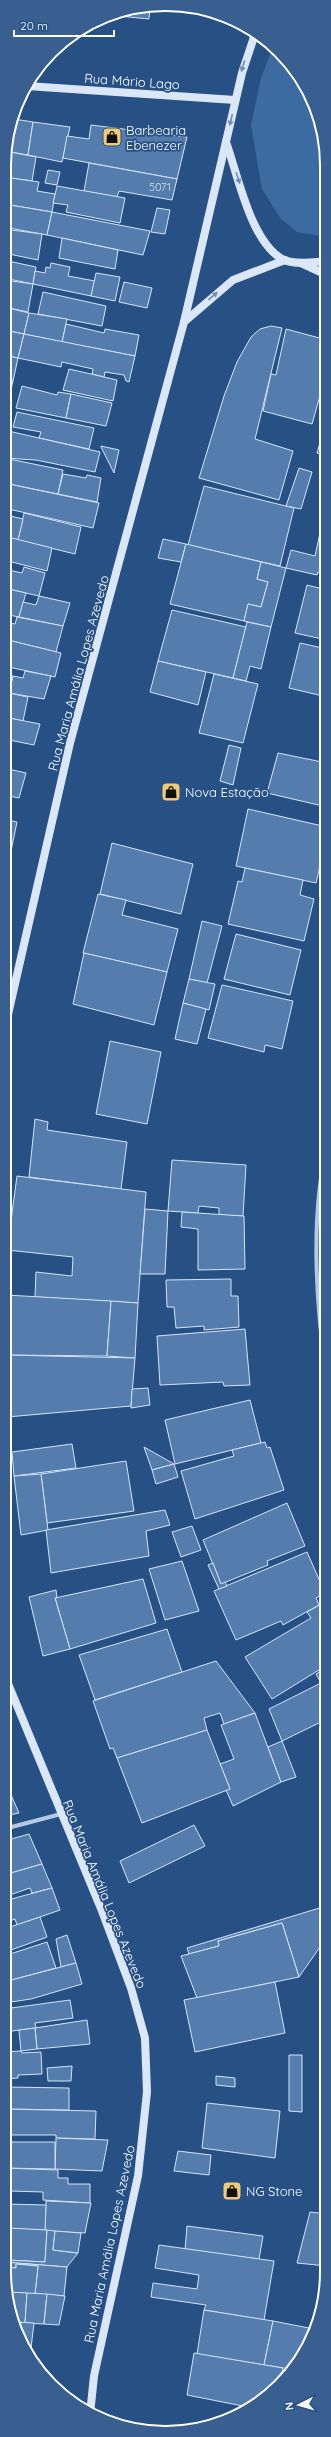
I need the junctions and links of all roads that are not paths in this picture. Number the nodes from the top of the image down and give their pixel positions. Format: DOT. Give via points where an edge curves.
graph roads {
  1 [pos="253,39"];
  2 [pos="33,86"];
  3 [pos="235,100"];
  4 [pos="226,141"];
  5 [pos="285,260"];
  6 [pos="320,261"];
  7 [pos="301,262"];
  8 [pos="320,272"];
  9 [pos="184,322"];
  10 [pos="11,1001"];
  11 [pos="320,1185"];
  12 [pos="320,1336"];
  13 [pos="11,1691"];
  14 [pos="61,1814"];
  15 [pos="11,1827"];
  16 [pos="91,2407"];
  1 -- 3 [label="main road, Rua Maria Amália Lopes Azevedo, one-way"];
  2 -- 3 [label="main road, Rua Mário Lago"];
  3 -- 4 [label="main road, Rua Maria Amália Lopes Azevedo, one-way"];
  4 -- 5 [label="main road, one-way" via="253,222 270,250"];
  4 -- 9 [label="main road, Rua Maria Amália Lopes Azevedo"];
  5 -- 7 [label="main road"];
  9 -- 5 [label="main road, one-way" via="233,280"];
  6 -- 7 [label="main road"];
  7 -- 8 [label="main road"];
  9 -- 10 [label="main road, Rua Maria Amália Lopes Azevedo" via="70,743"];
  11 -- 12 [label="street" via="316,1253"];
  13 -- 14 [label="main road, Rua Maria Amália Lopes Azevedo"];
  14 -- 15 [label="street"];
  14 -- 16 [label="main road, Rua Maria Amália Lopes Azevedo" via="131,1988 144,2038 148,2072 145,2129 138,2176 94,2376"];
}
